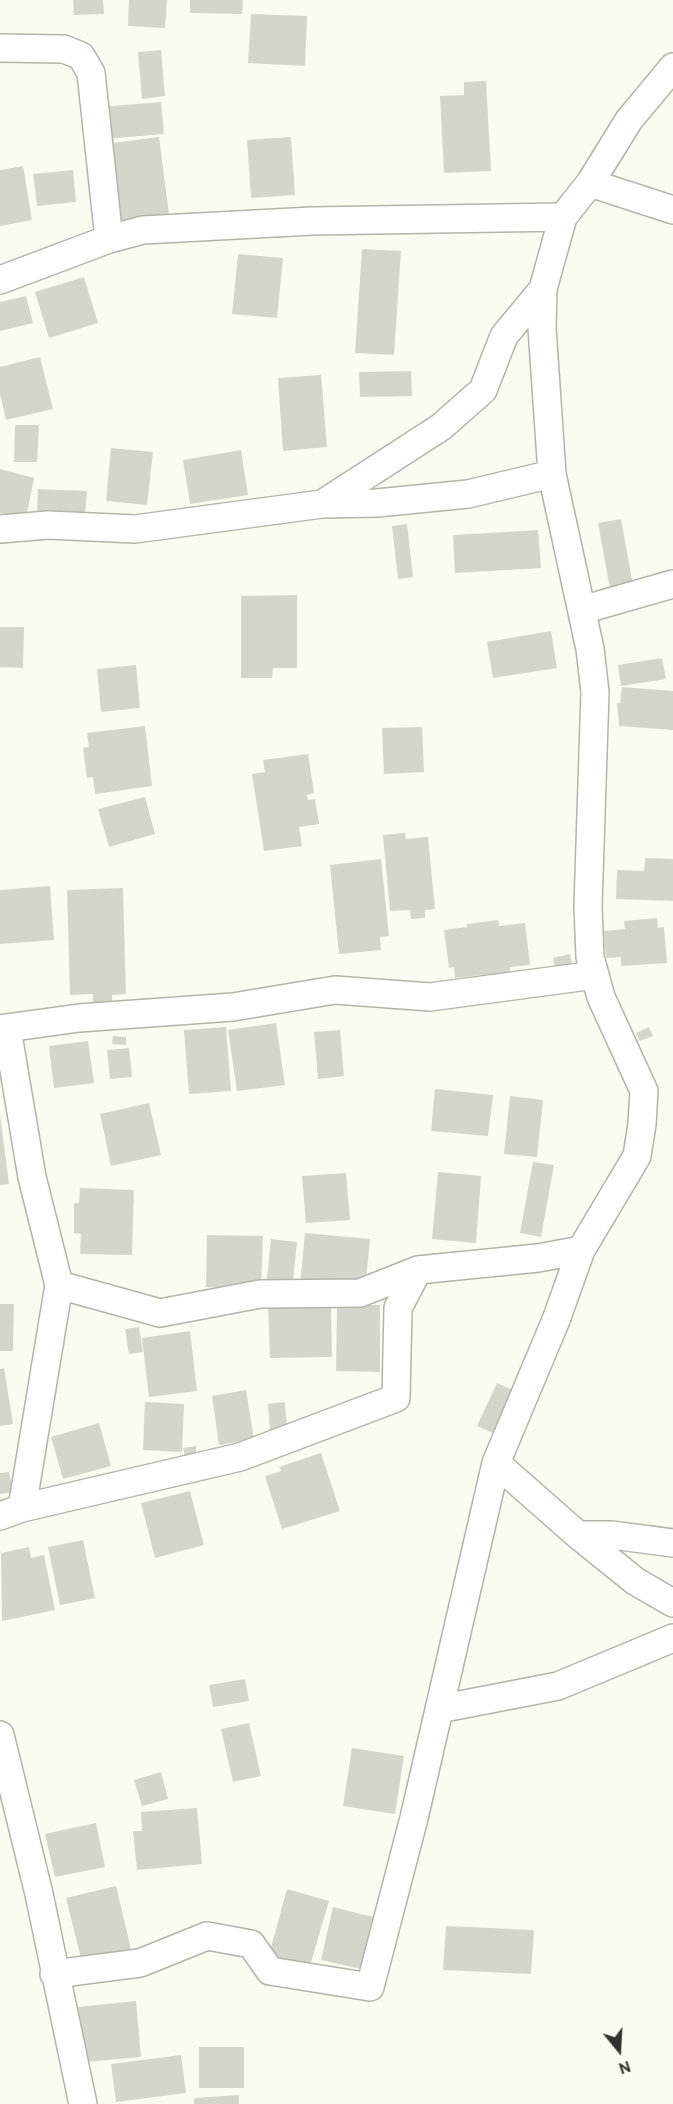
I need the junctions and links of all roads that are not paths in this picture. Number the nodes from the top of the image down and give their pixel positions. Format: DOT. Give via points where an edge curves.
graph roads {
  1 [pos="0,48"];
  2 [pos="673,68"];
  3 [pos="590,183"];
  4 [pos="673,210"];
  5 [pos="563,217"];
  6 [pos="109,238"];
  7 [pos="0,280"];
  8 [pos="543,289"];
  9 [pos="552,474"];
  10 [pos="322,504"];
  11 [pos="0,529"];
  12 [pos="673,584"];
  13 [pos="582,610"];
  14 [pos="595,975"];
  15 [pos="4,1029"];
  16 [pos="581,1250"];
  17 [pos="418,1270"];
  18 [pos="58,1286"];
  19 [pos="496,1463"];
  20 [pos="11,1512"];
  21 [pos="578,1535"];
  22 [pos="673,1543"];
  23 [pos="673,1603"];
  24 [pos="673,1638"];
  25 [pos="439,1708"];
  26 [pos="0,1735"];
  27 [pos="54,1974"];
  28 [pos="83,2104"];
  1 -- 6 [label="street" via="64,49 81,56 91,73"];
  2 -- 3 [label="street" via="629,120"];
  3 -- 4 [label="street"];
  3 -- 5 [label="street"];
  5 -- 6 [label="street" via="238,224 143,230"];
  5 -- 8 [label="street"];
  6 -- 7 [label="street"];
  8 -- 9 [label="street"];
  8 -- 10 [label="street" via="504,336 483,390 441,427"];
  9 -- 10 [label="street" via="468,494"];
  9 -- 13 [label="street"];
  10 -- 11 [label="street" via="135,529 48,525"];
  12 -- 13 [label="street"];
  13 -- 14 [label="street" via="595,692 588,906 590,957"];
  14 -- 15 [label="street" via="430,997 335,990 233,1007 79,1018"];
  14 -- 16 [label="street" via="601,997 644,1091 637,1156"];
  15 -- 18 [label="street" via="32,1177"];
  16 -- 17 [label="street"];
  16 -- 19 [label="street"];
  17 -- 18 [label="street" via="360,1293 260,1294 160,1313"];
  17 -- 20 [label="street" via="398,1308 396,1398 240,1457"];
  18 -- 20 [label="street"];
  19 -- 21 [label="street"];
  19 -- 25 [label="street"];
  21 -- 22 [label="street"];
  21 -- 23 [label="street" via="635,1581"];
  24 -- 25 [label="street" via="558,1686"];
  25 -- 27 [label="street" via="370,1987 270,1971 251,1944 207,1936 140,1963"];
  26 -- 27 [label="street"];
  27 -- 28 [label="street"];
}
